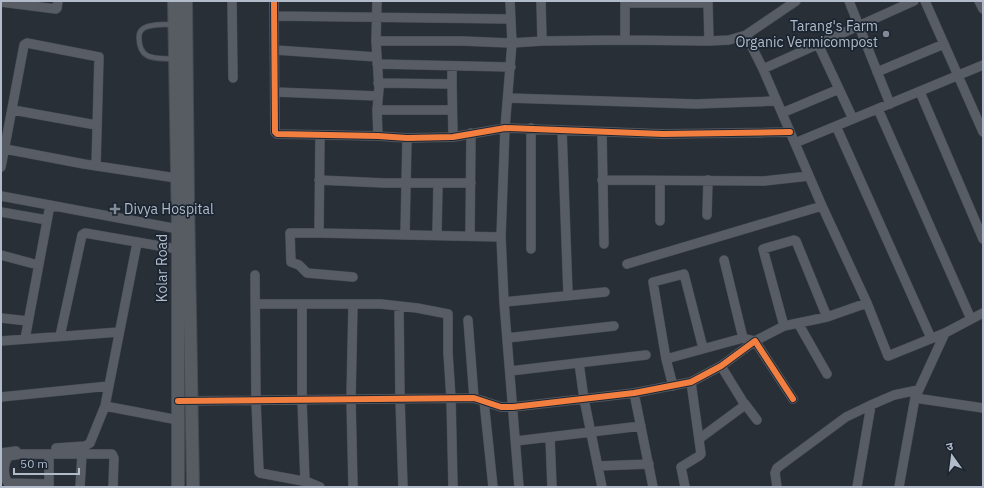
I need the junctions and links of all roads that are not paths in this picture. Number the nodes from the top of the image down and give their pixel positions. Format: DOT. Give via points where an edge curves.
graph roads {
  1 [pos="58,1"];
  2 [pos="174,1"];
  3 [pos="186,1"];
  4 [pos="232,1"];
  5 [pos="274,1"];
  6 [pos="377,1"];
  7 [pos="510,1"];
  8 [pos="541,1"];
  9 [pos="796,1"];
  10 [pos="849,1"];
  11 [pos="914,1"];
  12 [pos="925,1"];
  13 [pos="979,1"];
  14 [pos="6,2"];
  15 [pos="625,2"];
  16 [pos="689,2"];
  17 [pos="650,3"];
  18 [pos="983,9"];
  19 [pos="275,16"];
  20 [pos="377,17"];
  21 [pos="511,20"];
  22 [pos="174,24"];
  23 [pos="859,26"];
  24 [pos="746,35"];
  25 [pos="625,40"];
  26 [pos="376,41"];
  27 [pos="542,41"];
  28 [pos="709,41"];
  29 [pos="512,43"];
  30 [pos="818,44"];
  31 [pos="944,44"];
  32 [pos="275,50"];
  33 [pos="174,59"];
  34 [pos="377,60"];
  35 [pos="983,65"];
  36 [pos="452,66"];
  37 [pos="510,67"];
  38 [pos="763,69"];
  39 [pos="877,72"];
  40 [pos="958,76"];
  41 [pos="233,78"];
  42 [pos="378,83"];
  43 [pos="452,84"];
  44 [pos="839,89"];
  45 [pos="275,92"];
  46 [pos="920,92"];
  47 [pos="378,96"];
  48 [pos="508,98"];
  49 [pos="776,101"];
  50 [pos="890,104"];
  51 [pos="878,109"];
  52 [pos="13,110"];
  53 [pos="377,110"];
  54 [pos="452,110"];
  55 [pos="782,113"];
  56 [pos="853,119"];
  57 [pos="96,125"];
  58 [pos="836,126"];
  59 [pos="505,128"];
  60 [pos="531,128"];
  61 [pos="562,130"];
  62 [pos="602,132"];
  63 [pos="790,132"];
  64 [pos="983,132"];
  65 [pos="471,134"];
  66 [pos="320,135"];
  67 [pos="378,136"];
  68 [pos="453,137"];
  69 [pos="406,138"];
  70 [pos="795,143"];
  71 [pos="5,149"];
  72 [pos="96,166"];
  73 [pos="1,167"];
  74 [pos="809,176"];
  75 [pos="176,178"];
  76 [pos="319,180"];
  77 [pos="602,180"];
  78 [pos="708,180"];
  79 [pos="660,181"];
  80 [pos="405,182"];
  81 [pos="438,183"];
  82 [pos="471,183"];
  83 [pos="1,196"];
  84 [pos="50,205"];
  85 [pos="822,206"];
  86 [pos="1,212"];
  87 [pos="707,215"];
  88 [pos="47,220"];
  89 [pos="660,222"];
  90 [pos="178,229"];
  91 [pos="319,233"];
  92 [pos="405,234"];
  93 [pos="437,234"];
  94 [pos="470,235"];
  95 [pos="501,237"];
  96 [pos="983,239"];
  97 [pos="137,243"];
  98 [pos="604,244"];
  99 [pos="177,249"];
  100 [pos="531,249"];
  101 [pos="1,255"];
  102 [pos="724,260"];
  103 [pos="627,264"];
  104 [pos="38,265"];
  105 [pos="255,275"];
  106 [pos="353,277"];
  107 [pos="605,292"];
  108 [pos="568,294"];
  109 [pos="504,302"];
  110 [pos="867,303"];
  111 [pos="255,304"];
  112 [pos="302,304"];
  113 [pos="353,304"];
  114 [pos="399,306"];
  115 [pos="983,313"];
  116 [pos="827,317"];
  117 [pos="1,318"];
  118 [pos="970,319"];
  119 [pos="468,320"];
  120 [pos="28,321"];
  121 [pos="798,323"];
  122 [pos="614,326"];
  123 [pos="784,326"];
  124 [pos="119,332"];
  125 [pos="945,333"];
  126 [pos="60,336"];
  127 [pos="507,338"];
  128 [pos="743,338"];
  129 [pos="931,338"];
  130 [pos="25,339"];
  131 [pos="1,341"];
  132 [pos="755,341"];
  133 [pos="702,348"];
  134 [pos="646,355"];
  135 [pos="666,359"];
  136 [pos="579,363"];
  137 [pos="721,366"];
  138 [pos="510,371"];
  139 [pos="827,374"];
  140 [pos="691,382"];
  141 [pos="109,386"];
  142 [pos="673,386"];
  143 [pos="634,393"];
  144 [pos="916,394"];
  145 [pos="1,397"];
  146 [pos="451,398"];
  147 [pos="474,398"];
  148 [pos="400,399"];
  149 [pos="584,399"];
  150 [pos="793,399"];
  151 [pos="302,400"];
  152 [pos="351,400"];
  153 [pos="178,401"];
  154 [pos="192,401"];
  155 [pos="256,401"];
  156 [pos="484,401"];
  157 [pos="745,404"];
  158 [pos="871,405"];
  159 [pos="105,406"];
  160 [pos="513,407"];
  161 [pos="983,408"];
  162 [pos="178,420"];
  163 [pos="757,420"];
  164 [pos="641,426"];
  165 [pos="591,433"];
  166 [pos="550,437"];
  167 [pos="699,439"];
  168 [pos="516,441"];
  169 [pos="1,453"];
  170 [pos="49,454"];
  171 [pos="82,454"];
  172 [pos="649,464"];
  173 [pos="598,466"];
  174 [pos="305,482"];
  175 [pos="49,486"];
  176 [pos="80,487"];
  177 [pos="113,487"];
  178 [pos="178,487"];
  179 [pos="193,487"];
  180 [pos="320,487"];
  181 [pos="353,487"];
  182 [pos="403,487"];
  183 [pos="453,487"];
  184 [pos="493,487"];
  185 [pos="520,487"];
  186 [pos="552,487"];
  187 [pos="602,487"];
  188 [pos="653,487"];
  189 [pos="685,487"];
  190 [pos="777,487"];
  191 [pos="857,487"];
  192 [pos="901,487"];
  1 -- 14 [label="street" via="56,9"];
  2 -- 22 [label="main road, Kolar Road"];
  3 -- 154 [label="main road, Kolar Road"];
  4 -- 41 [label="street"];
  5 -- 19 [label="street"];
  6 -- 20 [label="street"];
  7 -- 21 [label="street"];
  8 -- 27 [label="street"];
  9 -- 24 [label="street"];
  10 -- 23 [label="street"];
  11 -- 23 [label="street"];
  12 -- 31 [label="street"];
  13 -- 18 [label="street"];
  15 -- 17 [label="street"];
  15 -- 25 [label="street"];
  16 -- 17 [label="street"];
  16 -- 28 [label="street" via="708,3"];
  19 -- 20 [label="street"];
  19 -- 32 [label="street"];
  20 -- 21 [label="street"];
  20 -- 26 [label="street"];
  21 -- 29 [label="street"];
  22 -- 33 [label="main road, Kolar Road"];
  22 -- 33 [label="lane" via="146,27 139,34 141,50 145,54 156,58"];
  23 -- 30 [label="street"];
  23 -- 39 [label="street"];
  24 -- 28 [label="street" via="729,40"];
  24 -- 38 [label="street"];
  25 -- 27 [label="street"];
  25 -- 28 [label="street"];
  26 -- 29 [label="street"];
  26 -- 34 [label="street"];
  27 -- 29 [label="street"];
  29 -- 37 [label="street"];
  30 -- 38 [label="street"];
  30 -- 44 [label="street"];
  31 -- 39 [label="street"];
  31 -- 40 [label="street"];
  32 -- 34 [label="street"];
  32 -- 45 [label="street"];
  33 -- 75 [label="main road, Kolar Road"];
  34 -- 36 [label="street"];
  34 -- 42 [label="street"];
  35 -- 40 [label="street"];
  36 -- 37 [label="street"];
  36 -- 43 [label="street"];
  37 -- 48 [label="street"];
  38 -- 49 [label="street"];
  39 -- 50 [label="street"];
  40 -- 46 [label="street"];
  40 -- 64 [label="street"];
  42 -- 43 [label="street"];
  42 -- 47 [label="street"];
  43 -- 54 [label="street"];
  44 -- 55 [label="street"];
  44 -- 56 [label="street"];
  45 -- 47 [label="street"];
  45 -- 66 [label="street" via="276,134"];
  46 -- 50 [label="street"];
  46 -- 96 [label="street"];
  47 -- 53 [label="street"];
  48 -- 49 [label="street" via="696,104"];
  48 -- 59 [label="street"];
  49 -- 55 [label="street"];
  50 -- 51 [label="street"];
  51 -- 56 [label="street"];
  51 -- 118 [label="street"];
  52 -- 57 [label="street"];
  52 -- 57 [label="street" via="24,45 27,43 99,57"];
  52 -- 71 [label="street"];
  53 -- 54 [label="street"];
  53 -- 67 [label="street"];
  54 -- 68 [label="street"];
  55 -- 63 [label="street"];
  56 -- 58 [label="street"];
  57 -- 72 [label="street"];
  58 -- 70 [label="street"];
  58 -- 129 [label="street"];
  59 -- 60 [label="street"];
  59 -- 65 [label="street"];
  59 -- 95 [label="street"];
  60 -- 61 [label="street"];
  60 -- 100 [label="street"];
  61 -- 62 [label="street"];
  61 -- 108 [label="street"];
  62 -- 63 [label="street"];
  62 -- 77 [label="street"];
  63 -- 70 [label="street"];
  65 -- 68 [label="street"];
  65 -- 82 [label="street"];
  66 -- 67 [label="street"];
  66 -- 76 [label="street"];
  67 -- 69 [label="street"];
  68 -- 69 [label="street"];
  69 -- 80 [label="street"];
  70 -- 74 [label="street"];
  71 -- 72 [label="street"];
  71 -- 73 [label="street"];
  72 -- 75 [label="street"];
  74 -- 78 [label="street" via="764,181"];
  74 -- 85 [label="street"];
  75 -- 90 [label="main road, Kolar Road"];
  76 -- 80 [label="street" via="384,184"];
  76 -- 91 [label="street"];
  77 -- 79 [label="street"];
  77 -- 98 [label="street"];
  78 -- 79 [label="street"];
  78 -- 87 [label="street"];
  79 -- 89 [label="street"];
  80 -- 81 [label="street"];
  80 -- 92 [label="street"];
  81 -- 82 [label="street"];
  81 -- 93 [label="street"];
  82 -- 94 [label="street"];
  83 -- 84 [label="street"];
  84 -- 88 [label="street"];
  84 -- 90 [label="street"];
  85 -- 103 [label="street"];
  85 -- 110 [label="street"];
  86 -- 88 [label="street"];
  88 -- 104 [label="street"];
  90 -- 99 [label="main road, Kolar Road"];
  91 -- 92 [label="street"];
  91 -- 106 [label="street" via="290,233 291,262 310,273"];
  92 -- 93 [label="street"];
  93 -- 94 [label="street"];
  94 -- 95 [label="street"];
  95 -- 109 [label="street"];
  97 -- 99 [label="street"];
  97 -- 124 [label="street"];
  97 -- 126 [label="street" via="85,233 82,235"];
  99 -- 153 [label="main road, Kolar Road"];
  101 -- 104 [label="street"];
  102 -- 128 [label="street"];
  104 -- 120 [label="street"];
  105 -- 111 [label="street"];
  107 -- 108 [label="street"];
  108 -- 109 [label="street"];
  109 -- 127 [label="street"];
  110 -- 116 [label="street"];
  110 -- 129 [label="street" via="888,356"];
  111 -- 112 [label="street"];
  111 -- 155 [label="street"];
  112 -- 113 [label="street"];
  112 -- 151 [label="street"];
  113 -- 114 [label="street"];
  113 -- 152 [label="street"];
  114 -- 146 [label="street" via="448,314"];
  114 -- 148 [label="street"];
  115 -- 118 [label="street"];
  116 -- 121 [label="street"];
  116 -- 123 [label="street" via="794,240 763,249"];
  117 -- 120 [label="street"];
  118 -- 125 [label="street"];
  119 -- 147 [label="street"];
  120 -- 130 [label="street"];
  121 -- 123 [label="street"];
  121 -- 139 [label="street"];
  122 -- 127 [label="street"];
  123 -- 132 [label="street"];
  124 -- 126 [label="street"];
  124 -- 141 [label="street"];
  125 -- 129 [label="street"];
  125 -- 144 [label="street"];
  126 -- 130 [label="street"];
  127 -- 138 [label="street"];
  128 -- 132 [label="street"];
  128 -- 133 [label="street"];
  130 -- 131 [label="street"];
  132 -- 137 [label="street"];
  132 -- 150 [label="street"];
  133 -- 135 [label="street"];
  133 -- 135 [label="street" via="684,274 653,282"];
  134 -- 136 [label="street"];
  135 -- 142 [label="street"];
  136 -- 138 [label="street"];
  136 -- 149 [label="street"];
  137 -- 140 [label="street"];
  137 -- 157 [label="street"];
  138 -- 160 [label="street"];
  140 -- 142 [label="street"];
  140 -- 167 [label="street"];
  141 -- 145 [label="street"];
  141 -- 159 [label="street"];
  142 -- 143 [label="street"];
  143 -- 149 [label="street"];
  143 -- 164 [label="street"];
  144 -- 158 [label="street" via="894,395"];
  144 -- 161 [label="street"];
  144 -- 192 [label="street"];
  146 -- 147 [label="street"];
  146 -- 148 [label="street"];
  146 -- 183 [label="street"];
  147 -- 156 [label="street"];
  148 -- 152 [label="street"];
  148 -- 182 [label="street"];
  149 -- 160 [label="street"];
  149 -- 165 [label="street"];
  151 -- 152 [label="street"];
  151 -- 155 [label="street"];
  151 -- 174 [label="street"];
  152 -- 181 [label="street"];
  153 -- 154 [label="street"];
  153 -- 162 [label="main road, Kolar Road"];
  154 -- 155 [label="street"];
  154 -- 179 [label="main road, Kolar Road"];
  155 -- 174 [label="street" via="259,472"];
  156 -- 160 [label="street" via="502,407"];
  156 -- 184 [label="street"];
  157 -- 163 [label="street"];
  157 -- 167 [label="street"];
  158 -- 190 [label="street" via="846,418 777,468"];
  158 -- 191 [label="street"];
  159 -- 162 [label="street"];
  159 -- 169 [label="street" via="88,445"];
  160 -- 168 [label="street"];
  162 -- 178 [label="main road, Kolar Road"];
  164 -- 165 [label="street"];
  164 -- 172 [label="street"];
  165 -- 166 [label="street"];
  165 -- 173 [label="street"];
  166 -- 168 [label="street"];
  166 -- 186 [label="street"];
  167 -- 189 [label="street" via="701,455 681,467"];
  168 -- 185 [label="street"];
  170 -- 171 [label="street"];
  170 -- 175 [label="street"];
  170 -- 175 [label="street" via="9,456 5,460 8,483"];
  171 -- 176 [label="street"];
  171 -- 177 [label="street" via="112,454"];
  172 -- 173 [label="street"];
  172 -- 188 [label="street"];
  173 -- 187 [label="street"];
  174 -- 180 [label="street"];
}
